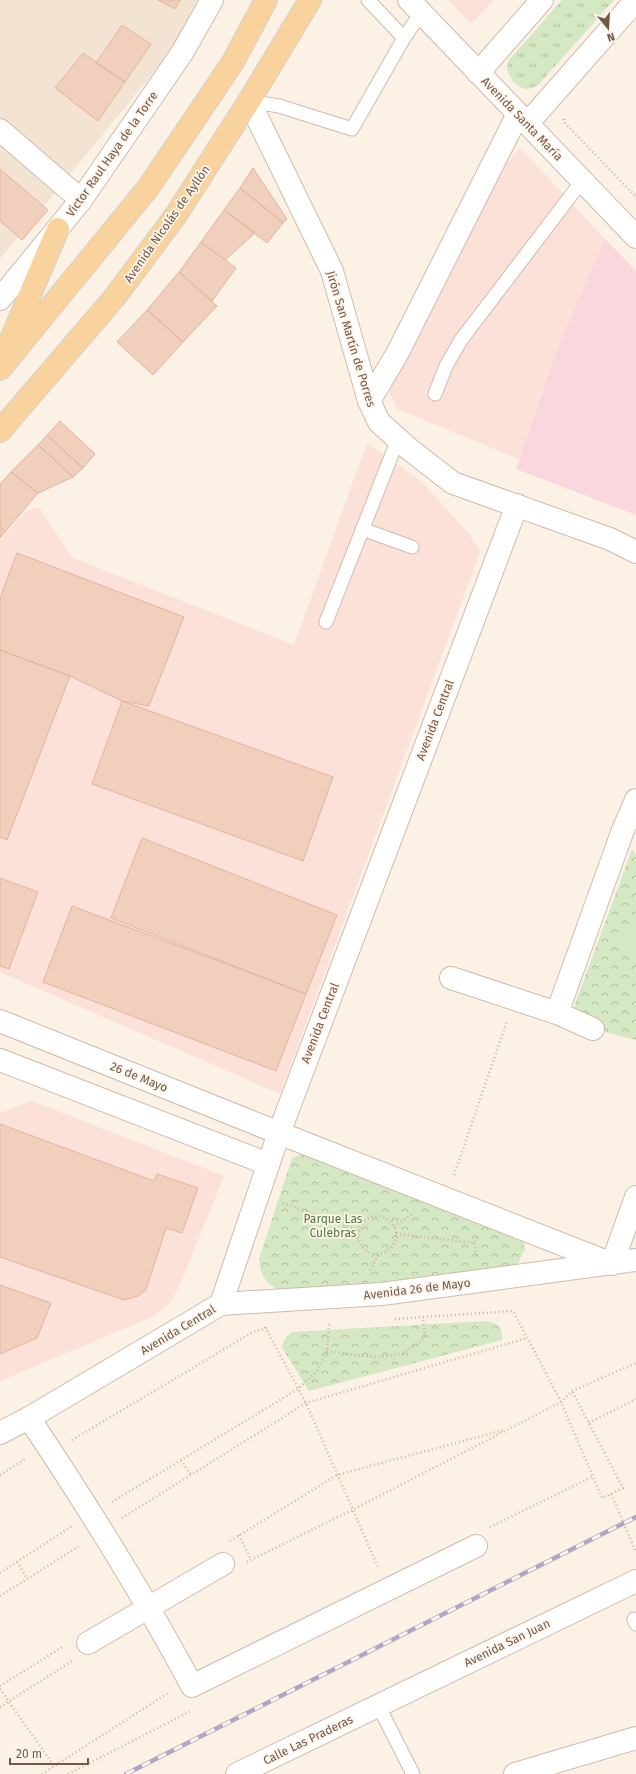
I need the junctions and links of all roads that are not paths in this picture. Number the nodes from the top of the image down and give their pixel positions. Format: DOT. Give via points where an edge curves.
graph roads {
  1 [pos="212,0"];
  2 [pos="266,0"];
  3 [pos="310,0"];
  4 [pos="368,0"];
  5 [pos="542,0"];
  6 [pos="636,0"];
  7 [pos="415,6"];
  8 [pos="404,38"];
  9 [pos="478,73"];
  10 [pos="249,101"];
  11 [pos="523,119"];
  12 [pos="0,130"];
  13 [pos="582,181"];
  14 [pos="81,200"];
  15 [pos="58,229"];
  16 [pos="636,237"];
  17 [pos="0,299"];
  18 [pos="0,365"];
  19 [pos="0,369"];
  20 [pos="435,394"];
  21 [pos="369,401"];
  22 [pos="0,431"];
  23 [pos="398,439"];
  24 [pos="517,505"];
  25 [pos="362,529"];
  26 [pos="412,547"];
  27 [pos="636,552"];
  28 [pos="326,622"];
  29 [pos="636,800"];
  30 [pos="630,837"];
  31 [pos="452,978"];
  32 [pos="557,1013"];
  33 [pos="0,1021"];
  34 [pos="593,1029"];
  35 [pos="0,1060"];
  36 [pos="279,1133"];
  37 [pos="268,1164"];
  38 [pos="636,1197"];
  39 [pos="636,1260"];
  40 [pos="612,1264"];
  41 [pos="221,1304"];
  42 [pos="29,1418"];
  43 [pos="0,1434"];
  44 [pos="481,1537"];
  45 [pos="224,1553"];
  46 [pos="636,1581"];
  47 [pos="148,1606"];
  48 [pos="83,1651"];
  49 [pos="378,1705"];
  50 [pos="636,1738"];
  51 [pos="237,1774"];
  52 [pos="412,1774"];
  53 [pos="515,1774"];
  1 -- 14 [label="street, Victor Raul Haya de la Torre" via="182,53"];
  2 -- 19 [label="main road" via="233,62 148,188"];
  3 -- 10 [label="main road, Avenida Nicolás de Ayllón"];
  4 -- 8 [label="lane"];
  5 -- 9 [label="street"];
  6 -- 11 [label="street"];
  7 -- 8 [label="lane"];
  7 -- 9 [label="street, Avenida Santa María"];
  8 -- 10 [label="lane" via="352,129 279,106"];
  9 -- 11 [label="street, Avenida Santa María"];
  10 -- 21 [label="street, Jirón San Martín de Porres" via="332,271"];
  10 -- 22 [label="main road, Avenida Nicolás de Ayllón" via="176,215 114,298"];
  11 -- 13 [label="street, Avenida Santa María"];
  11 -- 21 [label="street" via="397,354"];
  12 -- 14 [label="street"];
  13 -- 16 [label="street, Avenida Santa María"];
  13 -- 20 [label="lane" via="461,340 446,366"];
  14 -- 15 [label="street, Victor Raul Haya de la Torre"];
  15 -- 17 [label="street, Victor Raul Haya de la Torre"];
  15 -- 18 [label="main road"];
  21 -- 23 [label="street, Jirón San Martín de Porres" via="379,422"];
  23 -- 24 [label="street, Jirón San Martín de Porres" via="452,482"];
  23 -- 25 [label="lane"];
  24 -- 27 [label="street, Jirón San Martín de Porres" via="610,539"];
  24 -- 36 [label="street, Avenida Central"];
  25 -- 26 [label="lane"];
  25 -- 28 [label="lane"];
  29 -- 30 [label="street"];
  30 -- 32 [label="street"];
  31 -- 32 [label="street"];
  32 -- 34 [label="street"];
  33 -- 36 [label="street, 26 de Mayo"];
  35 -- 37 [label="street"];
  36 -- 37 [label="street, Avenida Central"];
  36 -- 40 [label="street"];
  37 -- 41 [label="street, Avenida Central"];
  38 -- 40 [label="street"];
  39 -- 40 [label="street, Avenida 26 de Mayo"];
  40 -- 41 [label="street, Avenida 26 de Mayo" via="382,1294"];
  41 -- 42 [label="street, Avenida Central"];
  42 -- 43 [label="street, Avenida Central"];
  42 -- 47 [label="street"];
  44 -- 47 [label="street" via="192,1686"];
  45 -- 47 [label="street"];
  46 -- 49 [label="street, Avenida San Juan"];
  47 -- 48 [label="street"];
  49 -- 51 [label="street, Calle Las Praderas"];
  49 -- 52 [label="lane"];
  50 -- 53 [label="street"];
}
